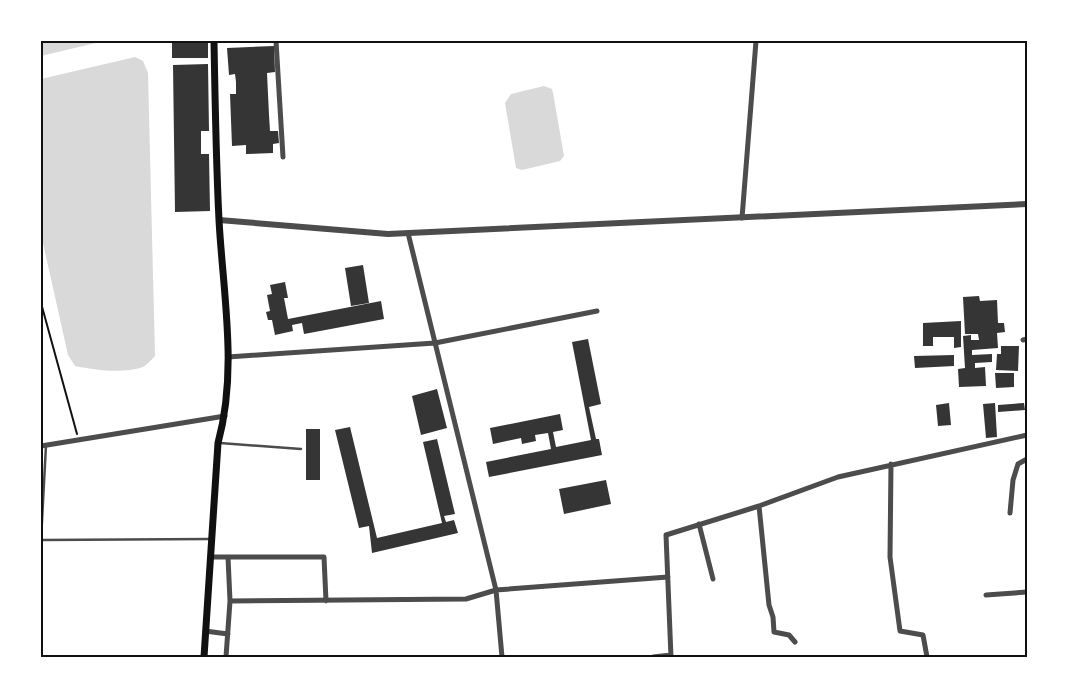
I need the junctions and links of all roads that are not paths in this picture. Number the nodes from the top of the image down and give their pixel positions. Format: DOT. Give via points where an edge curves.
graph roads {
  1 [pos="214,41"];
  2 [pos="276,41"];
  3 [pos="756,41"];
  4 [pos="282,157"];
  5 [pos="1027,204"];
  6 [pos="742,218"];
  7 [pos="219,220"];
  8 [pos="408,234"];
  9 [pos="597,311"];
  10 [pos="435,343"];
  11 [pos="228,357"];
  12 [pos="226,416"];
  13 [pos="1027,435"];
  14 [pos="218,443"];
  15 [pos="44,446"];
  16 [pos="300,449"];
  17 [pos="1027,459"];
  18 [pos="891,464"];
  19 [pos="759,506"];
  20 [pos="1010,512"];
  21 [pos="699,524"];
  22 [pos="212,539"];
  23 [pos="41,541"];
  24 [pos="210,557"];
  25 [pos="228,557"];
  26 [pos="668,577"];
  27 [pos="713,579"];
  28 [pos="496,590"];
  29 [pos="1027,592"];
  30 [pos="986,595"];
  31 [pos="230,601"];
  32 [pos="326,601"];
  33 [pos="205,631"];
  34 [pos="228,634"];
  35 [pos="795,642"];
  36 [pos="41,651"];
  37 [pos="671,656"];
  38 [pos="41,657"];
  39 [pos="204,657"];
  40 [pos="226,657"];
  41 [pos="502,657"];
  42 [pos="653,657"];
  43 [pos="927,657"];
  1 -- 7 [label="main road"];
  2 -- 4 [label="street"];
  3 -- 6 [label="street"];
  5 -- 6 [label="street"];
  6 -- 8 [label="street"];
  7 -- 8 [label="street"];
  7 -- 11 [label="main road"];
  8 -- 10 [label="street"];
  9 -- 10 [label="street"];
  10 -- 11 [label="street"];
  10 -- 28 [label="street"];
  11 -- 12 [label="main road"];
  12 -- 14 [label="main road"];
  12 -- 15 [label="street"];
  13 -- 18 [label="street"];
  14 -- 16 [label="lane"];
  14 -- 22 [label="main road"];
  15 -- 23 [label="lane"];
  17 -- 20 [label="street" via="1018,464"];
  18 -- 19 [label="street" via="838,477"];
  18 -- 43 [label="street" via="890,557 900,631 924,635"];
  19 -- 21 [label="street"];
  19 -- 35 [label="street" via="774,632 789,635"];
  21 -- 26 [label="street" via="666,535"];
  21 -- 27 [label="street"];
  22 -- 23 [label="lane"];
  22 -- 24 [label="main road"];
  24 -- 25 [label="street"];
  24 -- 33 [label="main road"];
  25 -- 31 [label="street"];
  25 -- 32 [label="street" via="324,557"];
  26 -- 28 [label="street"];
  26 -- 37 [label="street"];
  28 -- 32 [label="street" via="466,598"];
  28 -- 41 [label="street"];
  29 -- 30 [label="street"];
  31 -- 32 [label="street"];
  31 -- 34 [label="street"];
  33 -- 34 [label="street"];
  33 -- 39 [label="main road"];
  34 -- 40 [label="street"];
  36 -- 38 [label="lane"];
  37 -- 42 [label="street"];
}
